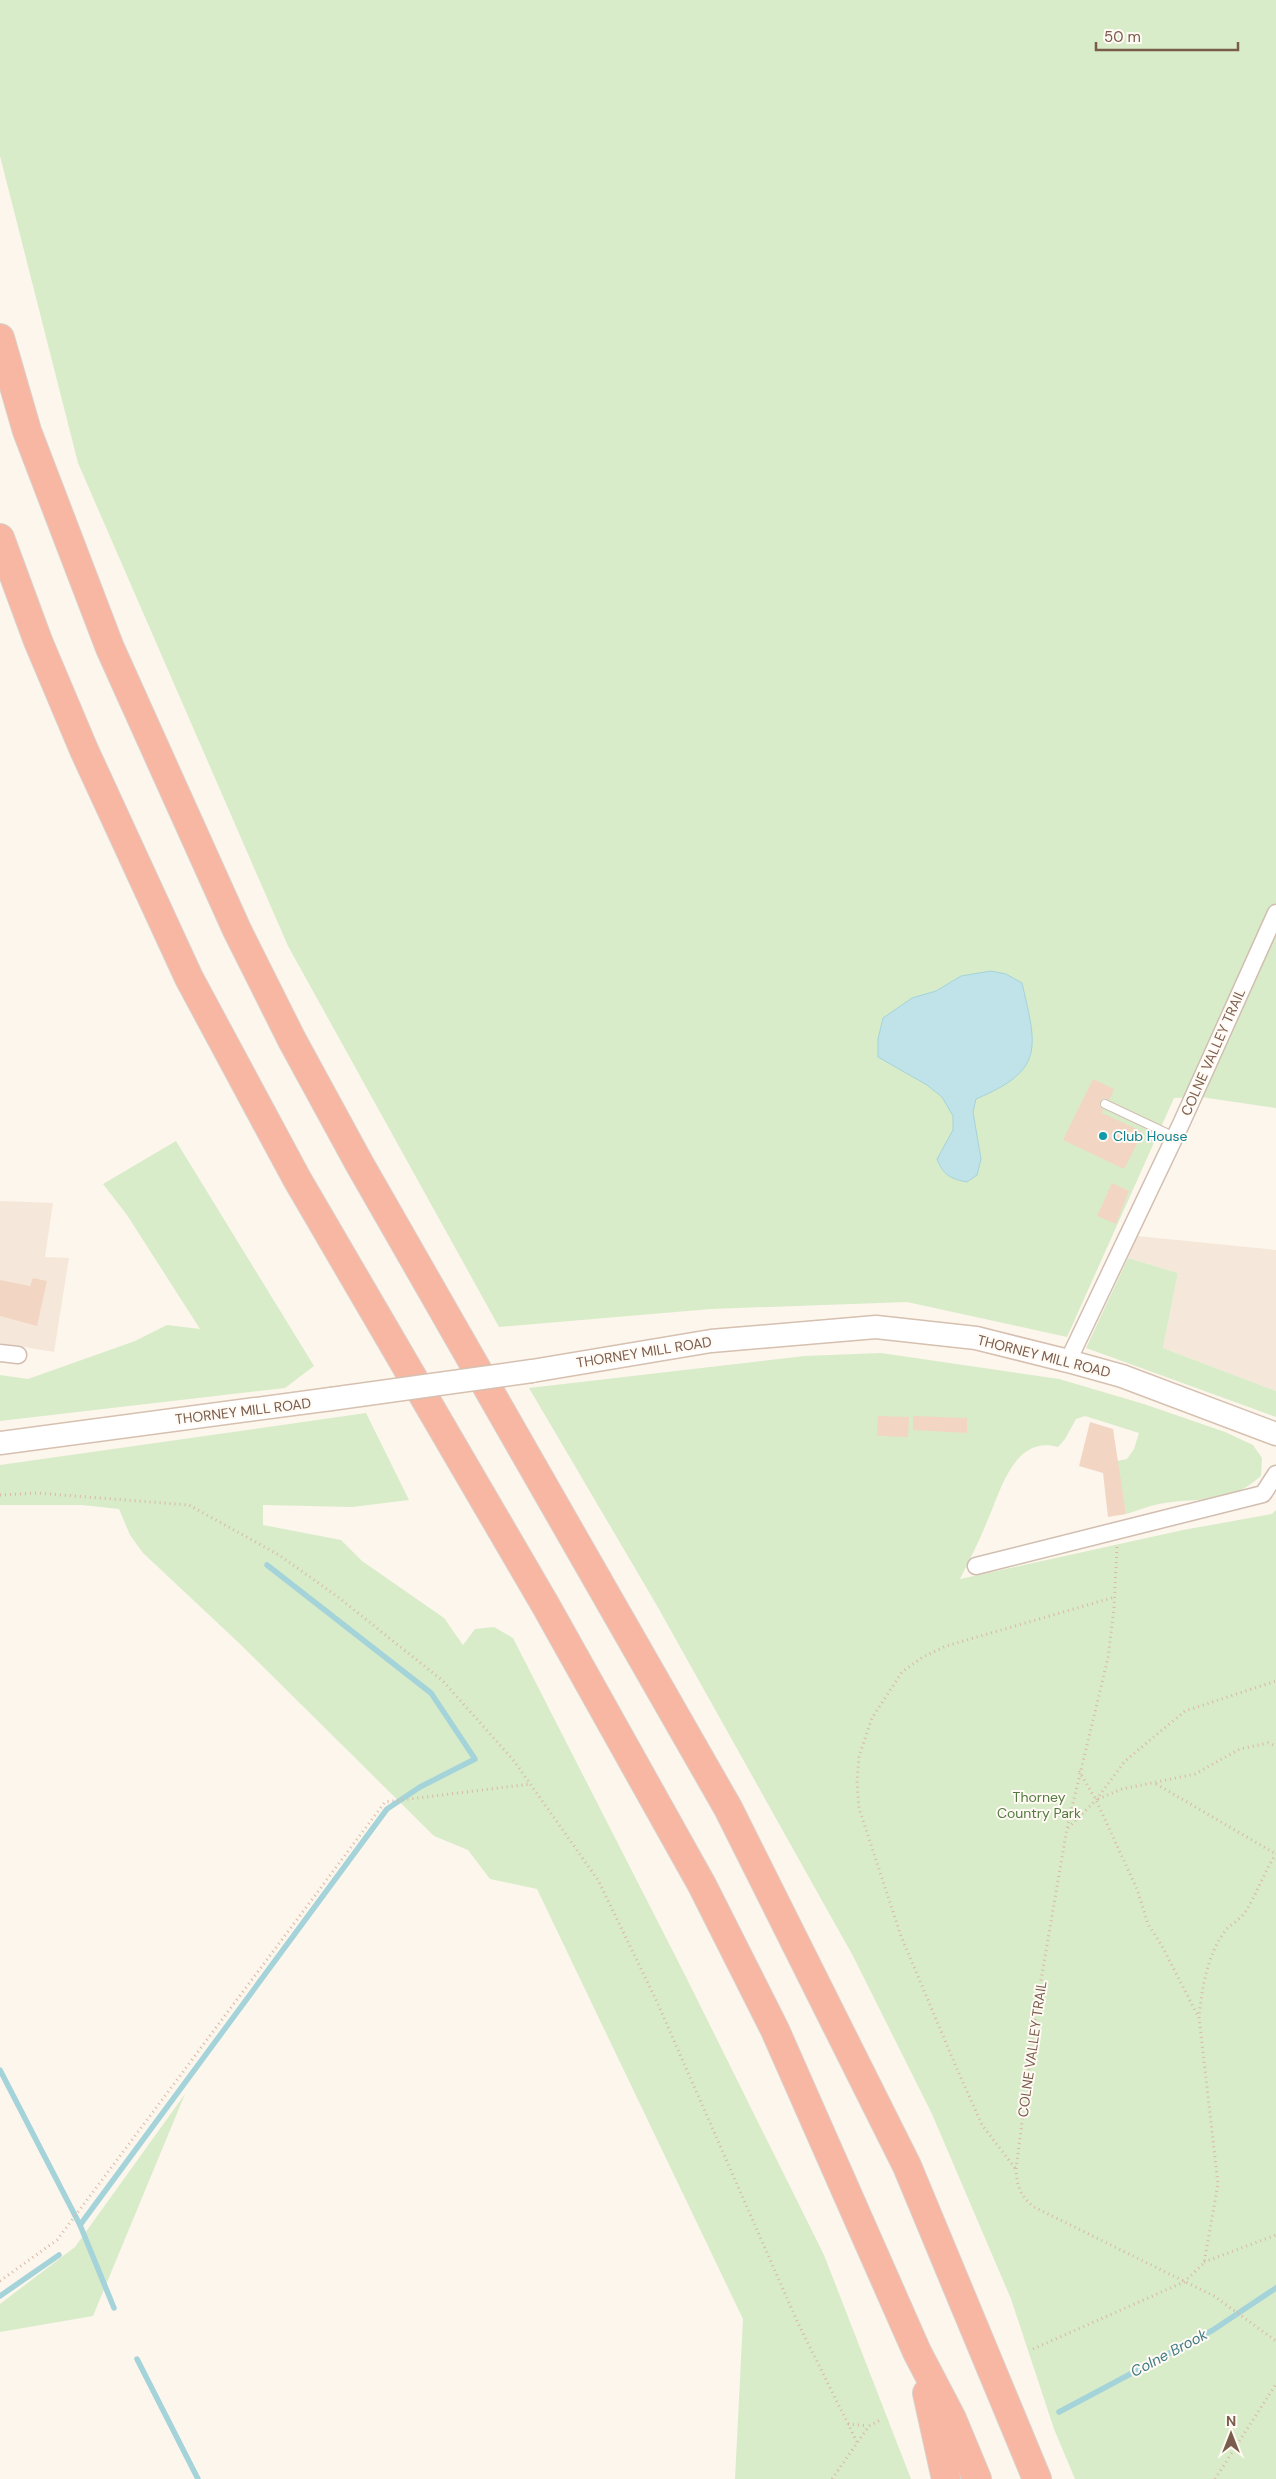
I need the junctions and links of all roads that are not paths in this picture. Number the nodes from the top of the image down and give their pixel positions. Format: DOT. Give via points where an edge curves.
graph roads {
  1 [pos="0,338"];
  2 [pos="0,538"];
  3 [pos="1276,913"];
  4 [pos="1105,1104"];
  5 [pos="1175,1137"];
  6 [pos="0,1353"];
  7 [pos="18,1355"];
  8 [pos="1069,1357"];
  9 [pos="1276,1434"];
  10 [pos="0,1443"];
  11 [pos="1276,1474"];
  12 [pos="976,1566"];
  13 [pos="917,2352"];
  14 [pos="1035,2476"];
  15 [pos="946,2479"];
  16 [pos="977,2479"];
  1 -- 14 [label="highway" via="28,432 110,648 238,930 292,1040 359,1163 728,1808 907,2166"];
  2 -- 13 [label="highway" via="38,641 84,750 189,978 296,1179 532,1581 702,1885 775,2030"];
  3 -- 5 [label="street, COLNE VALLEY TRAIL"];
  4 -- 5 [label="lane"];
  5 -- 8 [label="street, COLNE VALLEY TRAIL"];
  6 -- 7 [label="street"];
  8 -- 9 [label="street, THORNEY MILL ROAD"];
  8 -- 10 [label="street, THORNEY MILL ROAD, bridge" via="976,1338 876,1327 711,1341 532,1371"];
  11 -- 12 [label="street" via="1263,1494"];
  13 -- 15 [label="highway"];
  13 -- 16 [label="highway" via="952,2419"];
}
